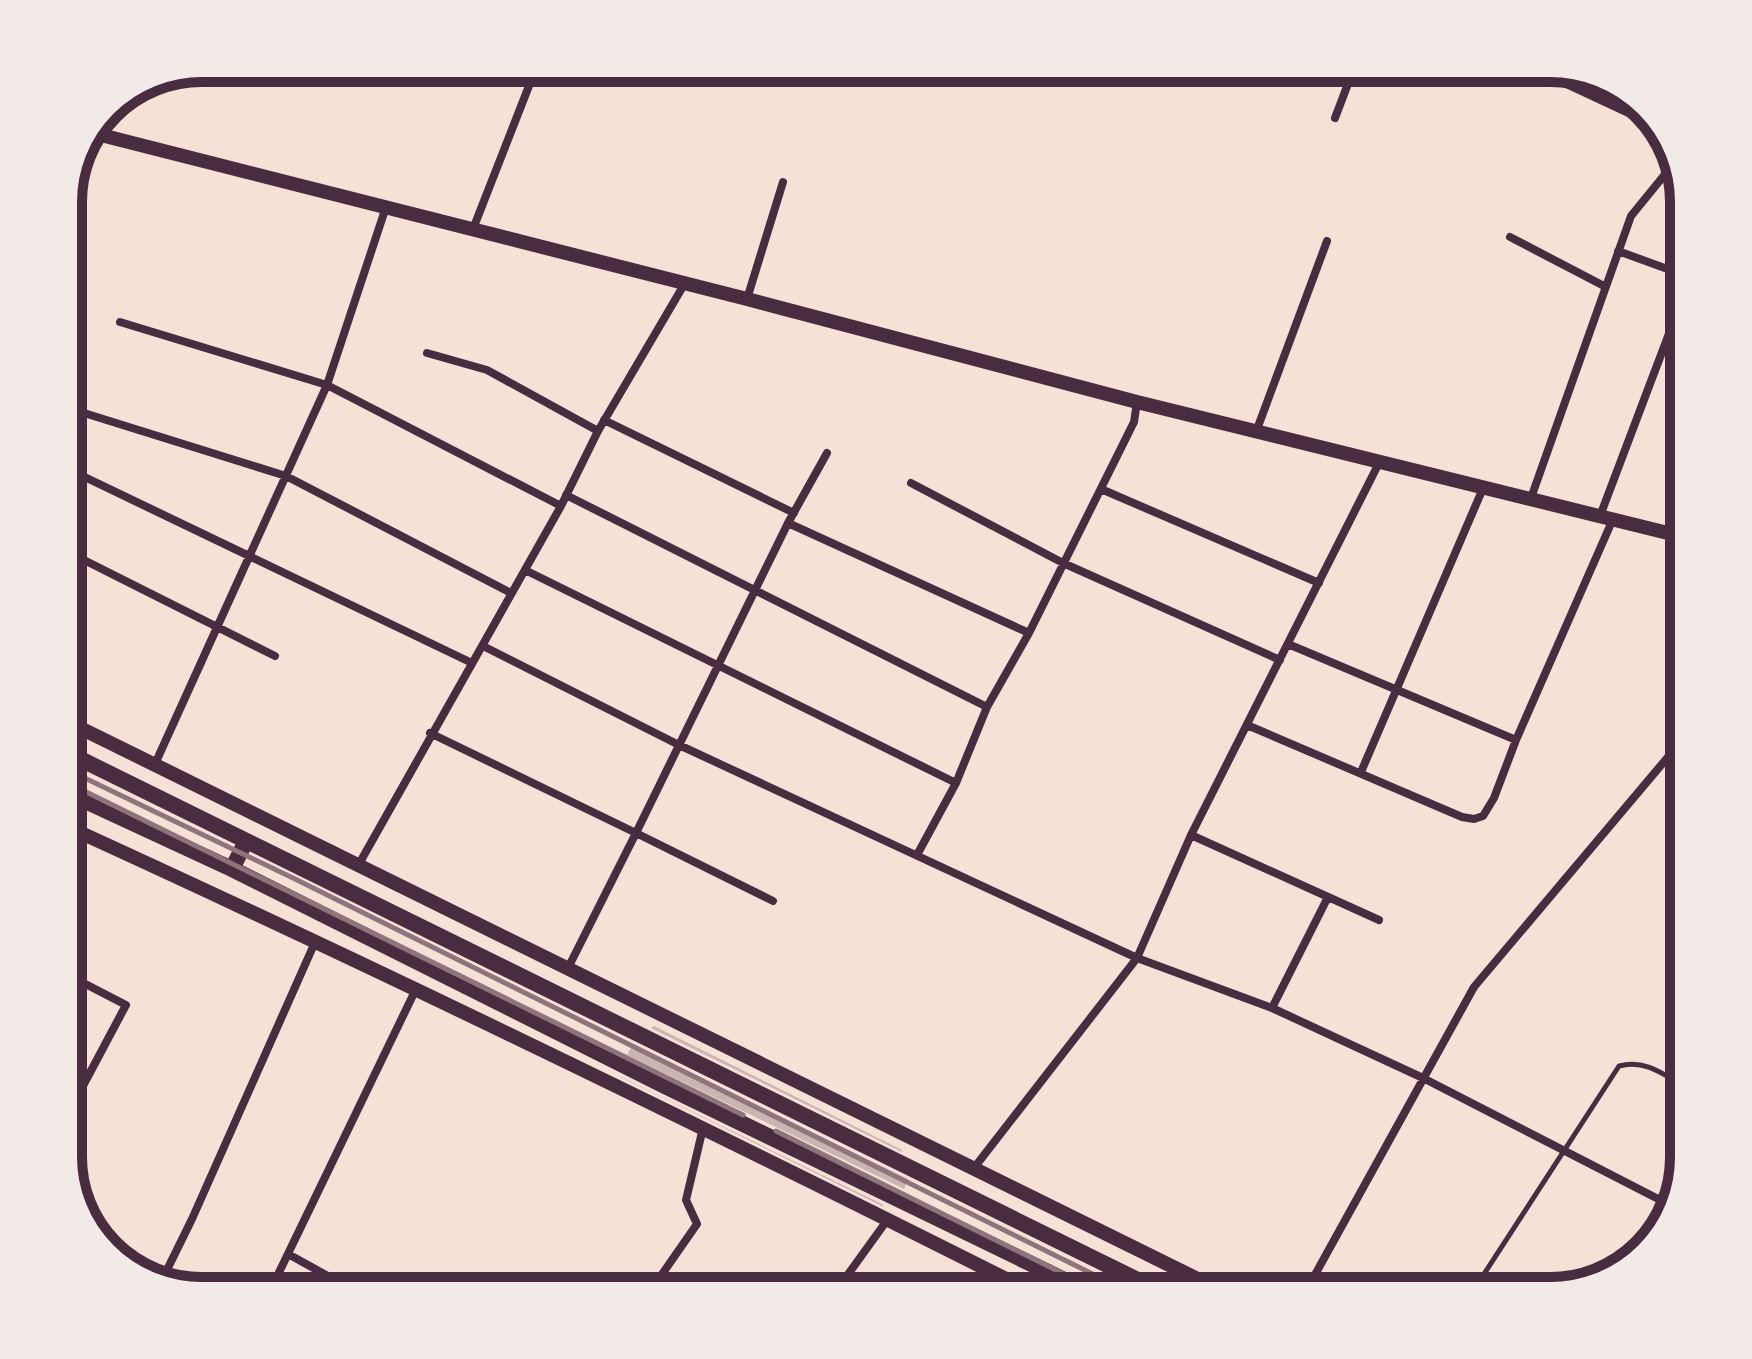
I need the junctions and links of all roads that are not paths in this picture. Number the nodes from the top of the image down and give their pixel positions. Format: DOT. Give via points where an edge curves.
graph roads {
  1 [pos="531,82"];
  2 [pos="1349,82"];
  3 [pos="1566,84"];
  4 [pos="1633,115"];
  5 [pos="1335,118"];
  6 [pos="103,135"];
  7 [pos="1666,173"];
  8 [pos="783,182"];
  9 [pos="386,207"];
  10 [pos="473,229"];
  11 [pos="1510,237"];
  12 [pos="1327,241"];
  13 [pos="1618,251"];
  14 [pos="1670,270"];
  15 [pos="685,283"];
  16 [pos="1606,287"];
  17 [pos="747,299"];
  18 [pos="120,322"];
  19 [pos="1670,334"];
  20 [pos="427,353"];
  21 [pos="327,385"];
  22 [pos="1137,402"];
  23 [pos="82,412"];
  24 [pos="604,420"];
  25 [pos="598,431"];
  26 [pos="1256,432"];
  27 [pos="827,453"];
  28 [pos="1381,460"];
  29 [pos="82,476"];
  30 [pos="286,476"];
  31 [pos="911,483"];
  32 [pos="1484,486"];
  33 [pos="1101,489"];
  34 [pos="566,495"];
  35 [pos="1531,498"];
  36 [pos="561,506"];
  37 [pos="794,513"];
  38 [pos="1606,518"];
  39 [pos="788,523"];
  40 [pos="1670,534"];
  41 [pos="250,554"];
  42 [pos="82,559"];
  43 [pos="1063,563"];
  44 [pos="525,570"];
  45 [pos="1319,583"];
  46 [pos="758,590"];
  47 [pos="511,593"];
  48 [pos="217,628"];
  49 [pos="1029,633"];
  50 [pos="1288,644"];
  51 [pos="483,646"];
  52 [pos="275,656"];
  53 [pos="1280,660"];
  54 [pos="472,663"];
  55 [pos="720,665"];
  56 [pos="1396,689"];
  57 [pos="987,707"];
  58 [pos="1247,725"];
  59 [pos="82,729"];
  60 [pos="430,733"];
  61 [pos="1516,740"];
  62 [pos="679,745"];
  63 [pos="1670,755"];
  64 [pos="82,760"];
  65 [pos="155,764"];
  66 [pos="1361,772"];
  67 [pos="956,783"];
  68 [pos="82,799"];
  69 [pos="82,833"];
  70 [pos="636,833"];
  71 [pos="1191,835"];
  72 [pos="246,841"];
  73 [pos="917,855"];
  74 [pos="359,864"];
  75 [pos="232,869"];
  76 [pos="1328,897"];
  77 [pos="773,901"];
  78 [pos="1379,920"];
  79 [pos="316,940"];
  80 [pos="1137,958"];
  81 [pos="568,968"];
  82 [pos="82,982"];
  83 [pos="416,989"];
  84 [pos="1272,1008"];
  85 [pos="1423,1078"];
  86 [pos="1670,1078"];
  87 [pos="82,1088"];
  88 [pos="703,1128"];
  89 [pos="1563,1150"];
  90 [pos="974,1168"];
  91 [pos="1662,1201"];
  92 [pos="888,1219"];
  93 [pos="288,1254"];
  94 [pos="1048,1271"];
  95 [pos="166,1272"];
  96 [pos="277,1277"];
  97 [pos="330,1277"];
  98 [pos="660,1277"];
  99 [pos="846,1277"];
  100 [pos="1002,1277"];
  101 [pos="1045,1277"];
  102 [pos="1060,1277"];
  103 [pos="1132,1277"];
  104 [pos="1194,1277"];
  105 [pos="1314,1277"];
  106 [pos="1482,1277"];
  1 -- 10 [label="street"];
  2 -- 5 [label="street"];
  3 -- 4 [label="street"];
  6 -- 9 [label="street"];
  7 -- 13 [label="street" via="1631,216"];
  8 -- 17 [label="street"];
  9 -- 10 [label="street"];
  9 -- 21 [label="street"];
  10 -- 15 [label="street"];
  11 -- 16 [label="street"];
  12 -- 26 [label="street"];
  13 -- 14 [label="street"];
  13 -- 16 [label="street"];
  15 -- 17 [label="street"];
  15 -- 24 [label="street"];
  16 -- 35 [label="street"];
  17 -- 22 [label="street"];
  18 -- 21 [label="street"];
  19 -- 38 [label="street"];
  20 -- 25 [label="street" via="487,370"];
  21 -- 30 [label="street"];
  21 -- 36 [label="street"];
  22 -- 26 [label="street"];
  22 -- 33 [label="street" via="1134,422"];
  23 -- 30 [label="street"];
  24 -- 25 [label="street"];
  24 -- 37 [label="street"];
  25 -- 34 [label="street"];
  26 -- 28 [label="street"];
  27 -- 37 [label="street"];
  28 -- 32 [label="street"];
  28 -- 45 [label="street"];
  29 -- 41 [label="street"];
  30 -- 41 [label="street"];
  30 -- 47 [label="street"];
  31 -- 43 [label="street"];
  32 -- 35 [label="street"];
  32 -- 56 [label="street"];
  33 -- 43 [label="street"];
  33 -- 45 [label="street"];
  34 -- 36 [label="street"];
  34 -- 46 [label="street"];
  35 -- 38 [label="street"];
  36 -- 44 [label="street"];
  37 -- 39 [label="street"];
  38 -- 40 [label="street"];
  38 -- 61 [label="street"];
  39 -- 46 [label="street"];
  39 -- 49 [label="street"];
  41 -- 48 [label="street"];
  41 -- 54 [label="street"];
  42 -- 48 [label="street"];
  43 -- 49 [label="street"];
  43 -- 53 [label="street"];
  44 -- 47 [label="street"];
  44 -- 55 [label="street"];
  45 -- 50 [label="street"];
  46 -- 55 [label="street"];
  46 -- 57 [label="street"];
  47 -- 51 [label="street"];
  48 -- 52 [label="street"];
  48 -- 65 [label="street"];
  49 -- 57 [label="street"];
  50 -- 53 [label="street"];
  50 -- 56 [label="street"];
  51 -- 54 [label="street"];
  51 -- 62 [label="street"];
  53 -- 58 [label="street"];
  54 -- 60 [label="street"];
  55 -- 62 [label="street"];
  55 -- 67 [label="street"];
  56 -- 61 [label="street"];
  56 -- 66 [label="street"];
  57 -- 67 [label="street"];
  58 -- 66 [label="street"];
  58 -- 71 [label="street"];
  59 -- 65 [label="street"];
  60 -- 70 [label="street"];
  60 -- 74 [label="street"];
  61 -- 66 [label="street" via="1489,808 1474,819"];
  62 -- 70 [label="street"];
  62 -- 73 [label="street"];
  63 -- 85 [label="street" via="1474,987"];
  64 -- 72 [label="main road"];
  65 -- 74 [label="street"];
  67 -- 73 [label="street"];
  68 -- 75 [label="main road"];
  69 -- 79 [label="street"];
  70 -- 77 [label="street"];
  70 -- 81 [label="street"];
  71 -- 76 [label="street"];
  71 -- 80 [label="street"];
  72 -- 75 [label="main road"];
  72 -- 103 [label="main road"];
  73 -- 80 [label="street"];
  74 -- 81 [label="street"];
  75 -- 94 [label="main road"];
  76 -- 78 [label="street"];
  76 -- 84 [label="street"];
  79 -- 83 [label="street"];
  79 -- 95 [label="street"];
  80 -- 84 [label="street"];
  80 -- 90 [label="street"];
  81 -- 90 [label="street"];
  82 -- 87 [label="street" via="126,1005"];
  83 -- 88 [label="street"];
  83 -- 93 [label="street"];
  84 -- 85 [label="street"];
  85 -- 89 [label="street"];
  85 -- 105 [label="street"];
  86 -- 89 [label="lane" via="1646,1065 1619,1066"];
  88 -- 92 [label="street"];
  88 -- 98 [label="street" via="686,1200 697,1224"];
  89 -- 91 [label="street"];
  89 -- 106 [label="lane"];
  90 -- 104 [label="street"];
  92 -- 99 [label="street"];
  92 -- 100 [label="street"];
  93 -- 96 [label="street"];
  93 -- 97 [label="street"];
  94 -- 101 [label="street"];
  94 -- 102 [label="main road"];
}
